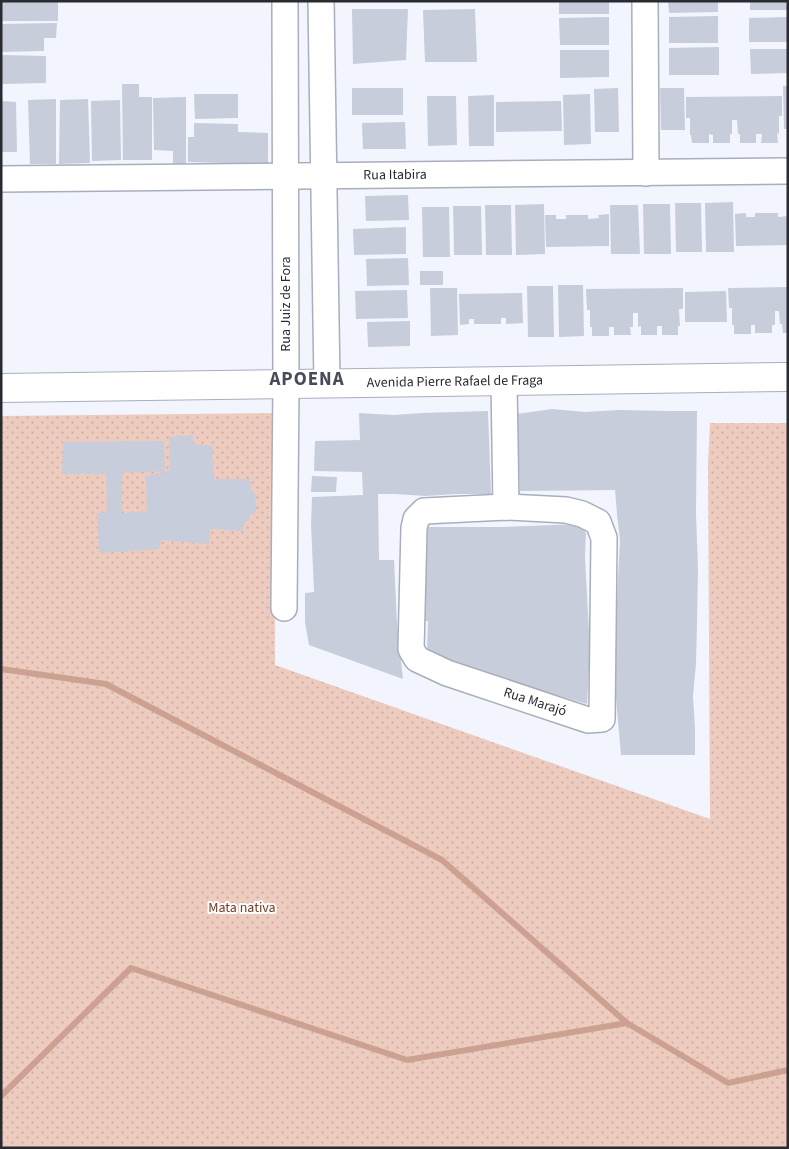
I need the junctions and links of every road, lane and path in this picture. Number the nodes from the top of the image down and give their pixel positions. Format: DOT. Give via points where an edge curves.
graph roads {
  1 [pos="285,1"];
  2 [pos="321,1"];
  3 [pos="645,1"];
  4 [pos="788,171"];
  5 [pos="646,173"];
  6 [pos="285,176"];
  7 [pos="324,176"];
  8 [pos="1,179"];
  9 [pos="788,377"];
  10 [pos="504,382"];
  11 [pos="286,384"];
  12 [pos="327,384"];
  13 [pos="1,388"];
  14 [pos="506,507"];
  15 [pos="284,608"];
  1 -- 6 [label="street, Rua Juiz de Fora"];
  2 -- 7 [label="street"];
  3 -- 5 [label="street"];
  4 -- 5 [label="street, Rua Itabira"];
  5 -- 7 [label="street, Rua Itabira"];
  6 -- 7 [label="street, Rua Itabira"];
  6 -- 8 [label="street, Rua Itabira"];
  6 -- 11 [label="street, Rua Juiz de Fora"];
  7 -- 12 [label="street"];
  9 -- 10 [label="street, Avenida Pierre Rafael de Fraga"];
  10 -- 12 [label="street, Avenida Pierre Rafael de Fraga"];
  10 -- 14 [label="street"];
  11 -- 12 [label="street, Avenida Pierre Rafael de Fraga"];
  11 -- 13 [label="street, Avenida Pierre Rafael de Fraga"];
  11 -- 15 [label="street, Rua Juiz de Fora"];
  14 -- 14 [label="street, Rua Marajó" via="424,511 416,519 411,649 418,659 447,673 588,720 602,719 604,538 598,522 566,510"];
}
